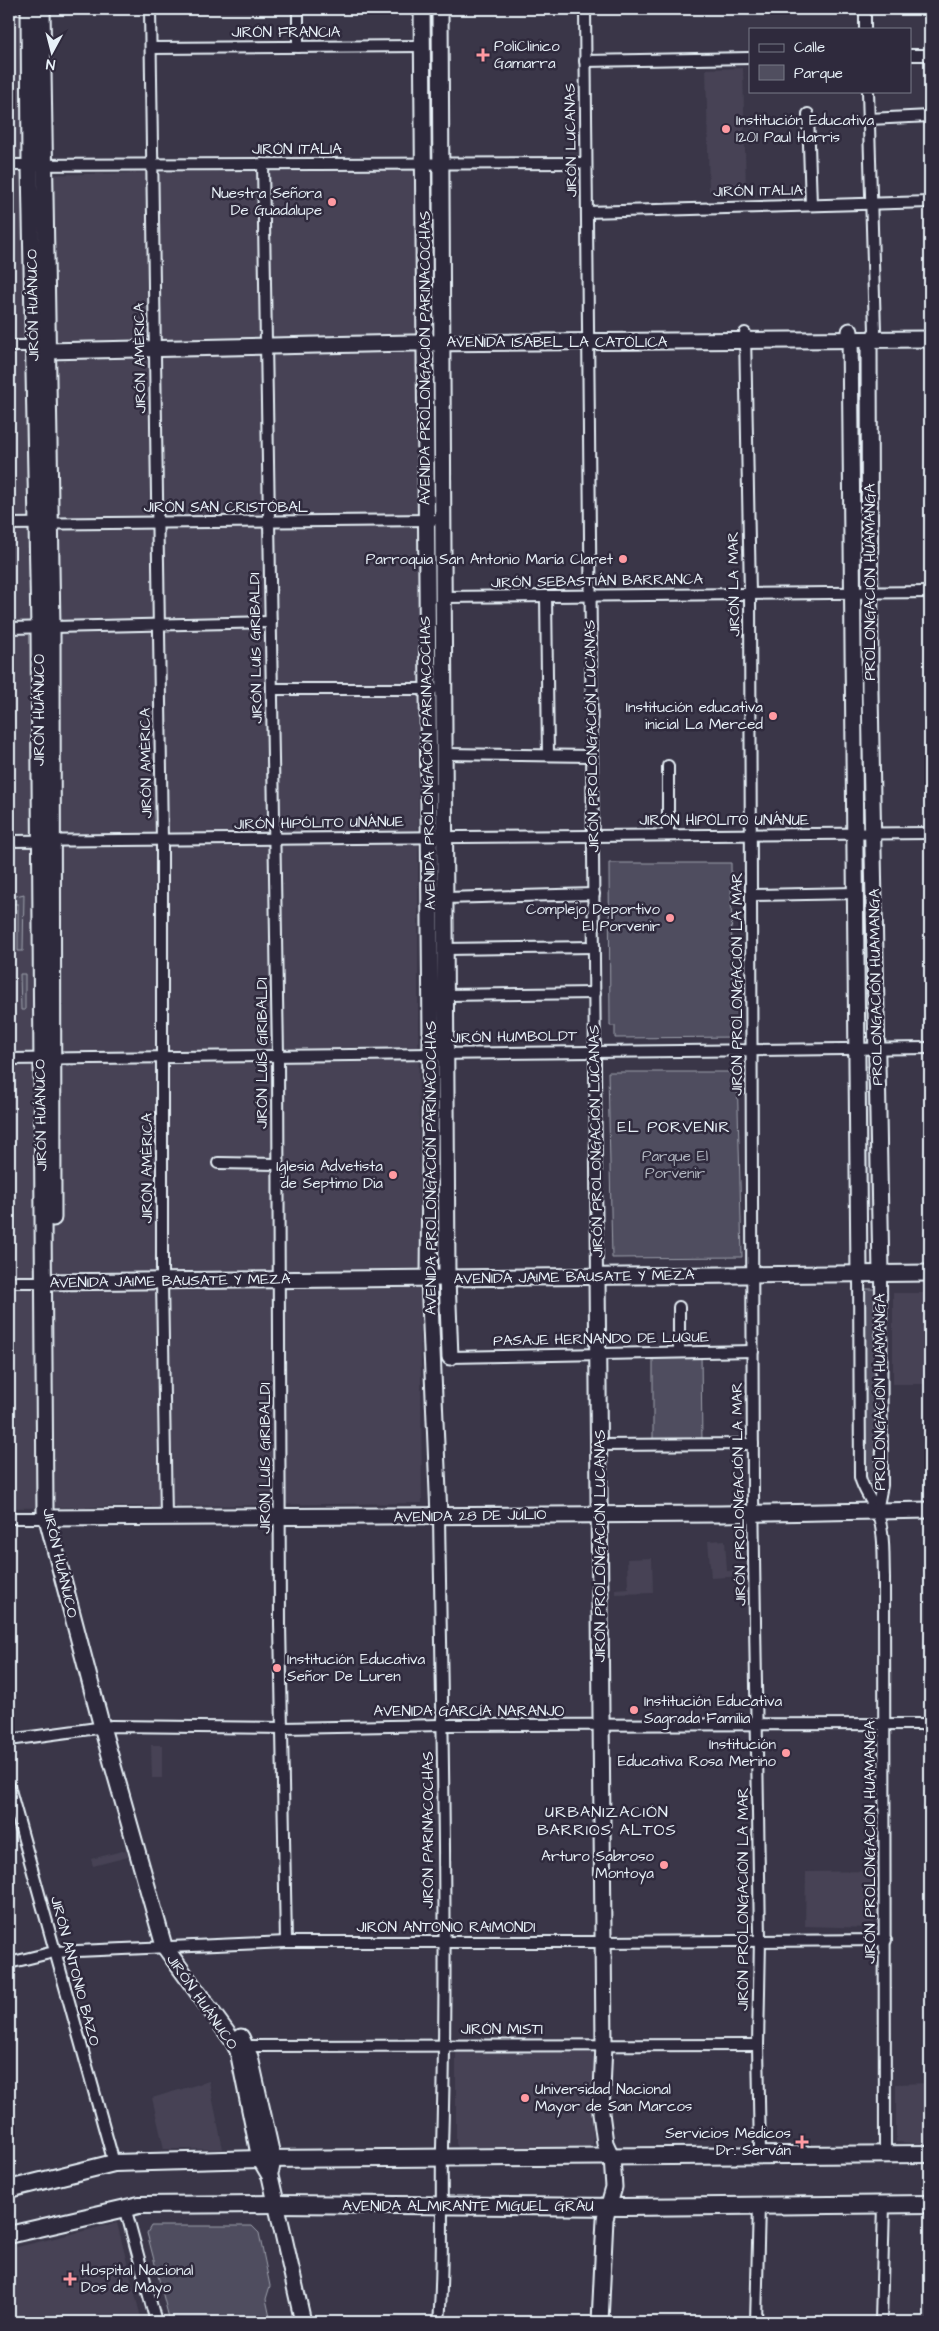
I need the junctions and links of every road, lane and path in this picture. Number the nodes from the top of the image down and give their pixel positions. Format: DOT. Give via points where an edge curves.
graph roads {
  1 [pos="29,9"];
  2 [pos="42,9"];
  3 [pos="150,9"];
  4 [pos="298,9"];
  5 [pos="422,9"];
  6 [pos="440,9"];
  7 [pos="585,9"];
  8 [pos="865,9"];
  9 [pos="866,28"];
  10 [pos="422,46"];
  11 [pos="298,47"];
  12 [pos="151,48"];
  13 [pos="912,55"];
  14 [pos="930,55"];
  15 [pos="749,58"];
  16 [pos="585,61"];
  17 [pos="36,74"];
  18 [pos="868,92"];
  19 [pos="808,114"];
  20 [pos="930,116"];
  21 [pos="869,119"];
  22 [pos="586,163"];
  23 [pos="152,164"];
  24 [pos="263,164"];
  25 [pos="423,164"];
  26 [pos="441,164"];
  27 [pos="9,166"];
  28 [pos="37,166"];
  29 [pos="930,202"];
  30 [pos="873,203"];
  31 [pos="811,205"];
  32 [pos="587,212"];
  33 [pos="930,330"];
  34 [pos="872,335"];
  35 [pos="850,336"];
  36 [pos="744,337"];
  37 [pos="443,338"];
  38 [pos="588,338"];
  39 [pos="425,339"];
  40 [pos="930,339"];
  41 [pos="266,340"];
  42 [pos="155,344"];
  43 [pos="9,346"];
  44 [pos="42,347"];
  45 [pos="444,520"];
  46 [pos="426,521"];
  47 [pos="158,522"];
  48 [pos="269,522"];
  49 [pos="42,523"];
  50 [pos="9,524"];
  51 [pos="870,592"];
  52 [pos="930,592"];
  53 [pos="851,593"];
  54 [pos="750,594"];
  55 [pos="546,596"];
  56 [pos="590,596"];
  57 [pos="444,597"];
  58 [pos="271,622"];
  59 [pos="159,625"];
  60 [pos="9,628"];
  61 [pos="45,628"];
  62 [pos="272,689"];
  63 [pos="428,689"];
  64 [pos="444,689"];
  65 [pos="445,754"];
  66 [pos="548,755"];
  67 [pos="592,756"];
  68 [pos="668,766"];
  69 [pos="856,833"];
  70 [pos="874,833"];
  71 [pos="930,833"];
  72 [pos="751,834"];
  73 [pos="668,835"];
  74 [pos="593,836"];
  75 [pos="429,837"];
  76 [pos="445,837"];
  77 [pos="274,839"];
  78 [pos="162,840"];
  79 [pos="9,841"];
  80 [pos="46,841"];
  81 [pos="856,893"];
  82 [pos="594,894"];
  83 [pos="751,895"];
  84 [pos="445,898"];
  85 [pos="594,946"];
  86 [pos="446,949"];
  87 [pos="594,993"];
  88 [pos="446,995"];
  89 [pos="930,1048"];
  90 [pos="858,1049"];
  91 [pos="876,1049"];
  92 [pos="752,1050"];
  93 [pos="595,1052"];
  94 [pos="431,1053"];
  95 [pos="446,1053"];
  96 [pos="278,1055"];
  97 [pos="163,1057"];
  98 [pos="47,1058"];
  99 [pos="9,1059"];
  100 [pos="218,1163"];
  101 [pos="277,1164"];
  102 [pos="881,1273"];
  103 [pos="930,1273"];
  104 [pos="859,1274"];
  105 [pos="753,1275"];
  106 [pos="597,1276"];
  107 [pos="429,1278"];
  108 [pos="447,1278"];
  109 [pos="280,1280"];
  110 [pos="162,1281"];
  111 [pos="9,1282"];
  112 [pos="48,1282"];
  113 [pos="679,1307"];
  114 [pos="753,1351"];
  115 [pos="679,1352"];
  116 [pos="598,1354"];
  117 [pos="450,1357"];
  118 [pos="753,1444"];
  119 [pos="599,1445"];
  120 [pos="930,1510"];
  121 [pos="876,1511"];
  122 [pos="754,1513"];
  123 [pos="600,1515"];
  124 [pos="280,1516"];
  125 [pos="439,1516"];
  126 [pos="166,1517"];
  127 [pos="9,1518"];
  128 [pos="51,1518"];
  129 [pos="757,1724"];
  130 [pos="884,1724"];
  131 [pos="930,1724"];
  132 [pos="443,1725"];
  133 [pos="601,1725"];
  134 [pos="107,1726"];
  135 [pos="283,1728"];
  136 [pos="9,1740"];
  137 [pos="9,1786"];
  138 [pos="760,1939"];
  139 [pos="886,1940"];
  140 [pos="286,1942"];
  141 [pos="444,1942"];
  142 [pos="603,1942"];
  143 [pos="168,1946"];
  144 [pos="54,1952"];
  145 [pos="9,1964"];
  146 [pos="604,2044"];
  147 [pos="445,2045"];
  148 [pos="758,2045"];
  149 [pos="246,2046"];
  150 [pos="760,2154"];
  151 [pos="885,2154"];
  152 [pos="930,2154"];
  153 [pos="612,2158"];
  154 [pos="267,2159"];
  155 [pos="442,2159"];
  156 [pos="114,2163"];
  157 [pos="9,2190"];
  158 [pos="884,2203"];
  159 [pos="276,2204"];
  160 [pos="930,2204"];
  161 [pos="759,2205"];
  162 [pos="443,2206"];
  163 [pos="125,2207"];
  164 [pos="608,2207"];
  165 [pos="9,2235"];
  166 [pos="156,2322"];
  167 [pos="303,2322"];
  168 [pos="439,2322"];
  169 [pos="600,2322"];
  170 [pos="756,2322"];
  171 [pos="882,2322"];
  1 -- 17 [label="street, JIRÓN HUÁNUCO"];
  2 -- 17 [label="street, JIRÓN HUÁNUCO"];
  3 -- 12 [label="street, JIRÓN AMÈRICA"];
  4 -- 11 [label="street"];
  5 -- 10 [label="street, AVENIDA PROLONGACIÓN PARINACOCHAS"];
  6 -- 26 [label="street, AVENIDA PROLONGACIÓN PARINACOCHAS"];
  7 -- 16 [label="street, JIRÓN LUCANAS"];
  8 -- 9 [label="street"];
  10 -- 11 [label="street, JIRÓN FRANCIA"];
  10 -- 25 [label="street, AVENIDA PROLONGACIÓN PARINACOCHAS"];
  11 -- 12 [label="street, JIRÓN FRANCIA"];
  12 -- 23 [label="street, JIRÓN AMÈRICA"];
  13 -- 14 [label="street"];
  15 -- 16 [label="street"];
  16 -- 22 [label="street, JIRÓN LUCANAS"];
  17 -- 28 [label="street, JIRÓN HUÁNUCO"];
  18 -- 21 [label="street, PROLONGACIÓN HUAMANGA"];
  19 -- 31 [label="street"];
  20 -- 21 [label="street"];
  21 -- 30 [label="street, PROLONGACIÓN HUAMANGA"];
  22 -- 26 [label="street, JIRÓN ITALIA"];
  22 -- 32 [label="street, JIRÓN LUCANAS"];
  23 -- 24 [label="street, JIRÓN ITALIA"];
  23 -- 28 [label="street, JIRÓN ITALIA"];
  23 -- 42 [label="street, JIRÓN AMÈRICA"];
  24 -- 25 [label="street, JIRÓN ITALIA"];
  24 -- 41 [label="street, JIRÓN LUÍS GIRIBALDI"];
  25 -- 26 [label="street, JIRÓN ITALIA"];
  25 -- 39 [label="street, AVENIDA PROLONGACIÓN PARINACOCHAS"];
  26 -- 37 [label="street, AVENIDA PROLONGACIÓN PARINACOCHAS"];
  27 -- 28 [label="street, JIRÓN ITALIA"];
  28 -- 44 [label="street, JIRÓN HUÁNUCO"];
  29 -- 30 [label="street, JIRÓN ITALIA"];
  30 -- 31 [label="street, JIRÓN ITALIA"];
  30 -- 34 [label="street, PROLONGACIÓN HUAMANGA"];
  31 -- 32 [label="street, JIRÓN ITALIA"];
  32 -- 38 [label="street, JIRÓN PROLONGACIÓN LUCANAS"];
  33 -- 34 [label="street, AVENIDA ISABEL LA CATÓLICA"];
  34 -- 35 [label="street, AVENIDA ISABEL LA CATÓLICA"];
  34 -- 40 [label="street, AVENIDA ISABEL LA CATÓLICA"];
  34 -- 51 [label="street, PROLONGACIÓN HUAMANGA"];
  35 -- 36 [label="street, AVENIDA ISABEL LA CATÓLICA"];
  35 -- 53 [label="street, PROLONGACIÓN HUAMANGA"];
  36 -- 38 [label="street, AVENIDA ISABEL LA CATÓLICA"];
  36 -- 54 [label="street, JIRÓN LA MAR"];
  37 -- 38 [label="street, AVENIDA ISABEL LA CATÓLICA"];
  37 -- 39 [label="street, AVENIDA ISABEL LA CATÓLICA"];
  37 -- 45 [label="street, AVENIDA PROLONGACIÓN PARINACOCHAS"];
  38 -- 56 [label="street, JIRÓN PROLONGACIÓN LUCANAS"];
  39 -- 41 [label="street, AVENIDA ISABEL LA CATÓLICA"];
  39 -- 46 [label="street, AVENIDA PROLONGACIÓN PARINACOCHAS"];
  41 -- 42 [label="street, AVENIDA ISABEL LA CATÓLICA"];
  41 -- 48 [label="street, JIRÓN LUÍS GIRIBALDI"];
  42 -- 44 [label="street, AVENIDA ISABEL LA CATÓLICA"];
  42 -- 47 [label="street, JIRÓN AMÈRICA"];
  43 -- 44 [label="street, AVENIDA ISABEL LA CATÓLICA"];
  44 -- 49 [label="street, JIRÓN HUÁNUCO"];
  45 -- 46 [label="street, JIRÓN SAN CRISTÓBAL"];
  45 -- 57 [label="street, AVENIDA PROLONGACIÓN PARINACOCHAS"];
  46 -- 48 [label="street, JIRÓN SAN CRISTÓBAL"];
  46 -- 63 [label="street, AVENIDA PROLONGACIÓN PARINACOCHAS"];
  47 -- 48 [label="street, JIRÓN SAN CRISTÓBAL"];
  47 -- 49 [label="street, JIRÓN SAN CRISTÓBAL"];
  47 -- 59 [label="street, JIRÓN AMÈRICA"];
  48 -- 58 [label="street, JIRÓN LUÍS GIRIBALDI"];
  49 -- 50 [label="street, JIRÓN SAN CRISTÓBAL"];
  49 -- 61 [label="street, JIRÓN HUÁNUCO"];
  51 -- 52 [label="street, JIRÓN SEBASTIÁN BARRANCA"];
  51 -- 53 [label="street, JIRÓN SEBASTIÁN BARRANCA"];
  51 -- 70 [label="street, PROLONGACIÓN HUAMANGA"];
  53 -- 54 [label="street, JIRÓN SEBASTIÁN BARRANCA"];
  53 -- 69 [label="street, PROLONGACIÓN HUAMANGA"];
  54 -- 56 [label="street, JIRÓN SEBASTIÁN BARRANCA"];
  54 -- 72 [label="street, JIRÓN LA MAR"];
  55 -- 56 [label="street, JIRÓN SEBASTIÁN BARRANCA"];
  55 -- 57 [label="street, JIRÓN SEBASTIÁN BARRANCA"];
  55 -- 66 [label="street"];
  56 -- 67 [label="street, JIRÓN PROLONGACIÓN LUCANAS"];
  57 -- 64 [label="street, AVENIDA PROLONGACIÓN PARINACOCHAS"];
  58 -- 59 [label="street"];
  58 -- 62 [label="street, JIRÓN LUÍS GIRIBALDI"];
  59 -- 61 [label="street"];
  59 -- 78 [label="street, JIRÓN AMÈRICA"];
  60 -- 61 [label="street"];
  61 -- 80 [label="street, JIRÓN HUÁNUCO"];
  62 -- 63 [label="street"];
  62 -- 77 [label="street, JIRÓN LUÍS GIRIBALDI"];
  63 -- 64 [label="street"];
  63 -- 75 [label="street, AVENIDA PROLONGACIÓN PARINACOCHAS"];
  64 -- 65 [label="street, AVENIDA PROLONGACIÓN PARINACOCHAS"];
  65 -- 66 [label="street"];
  65 -- 76 [label="street, AVENIDA PROLONGACIÓN PARINACOCHAS"];
  66 -- 67 [label="street"];
  67 -- 74 [label="street, JIRÓN PROLONGACIÓN LUCANAS"];
  68 -- 73 [label="street"];
  69 -- 70 [label="street, JIRÓN HIPÓLITO UNÁNUE"];
  69 -- 72 [label="street, JIRÓN HIPÓLITO UNÁNUE"];
  69 -- 81 [label="street, PROLONGACIÓN HUAMANGA"];
  70 -- 71 [label="street, JIRÓN HIPÓLITO UNÁNUE"];
  70 -- 91 [label="street, PROLONGACIÓN HUAMANGA"];
  72 -- 73 [label="street, JIRÓN HIPÓLITO UNÁNUE"];
  72 -- 83 [label="street, JIRÓN PROLONGACIÓN LA MAR"];
  73 -- 74 [label="street, JIRÓN HIPÓLITO UNÁNUE"];
  74 -- 76 [label="street, JIRÓN HIPÓLITO UNÁNUE"];
  74 -- 82 [label="street, JIRÓN PROLONGACIÓN LUCANAS"];
  75 -- 76 [label="street, JIRÓN HIPÓLITO UNÁNUE"];
  75 -- 77 [label="street, JIRÓN HIPÓLITO UNÁNUE"];
  75 -- 94 [label="street, AVENIDA PROLONGACIÓN PARINACOCHAS"];
  76 -- 84 [label="street, AVENIDA PROLONGACIÓN PARINACOCHAS"];
  77 -- 78 [label="street, JIRÓN HIPÓLITO UNÁNUE"];
  77 -- 96 [label="street, JIRÓN LUÍS GIRIBALDI"];
  78 -- 80 [label="street, JIRÓN HIPÓLITO UNÁNUE"];
  78 -- 97 [label="street, JIRÓN AMÈRICA"];
  79 -- 80 [label="street, JIRÓN HIPÓLITO UNÁNUE"];
  80 -- 98 [label="street, JIRÓN HUÁNUCO"];
  81 -- 83 [label="street"];
  81 -- 90 [label="street, PROLONGACIÓN HUAMANGA"];
  82 -- 84 [label="street"];
  82 -- 85 [label="street, JIRÓN PROLONGACIÓN LUCANAS"];
  83 -- 92 [label="street, JIRÓN PROLONGACIÓN LA MAR"];
  84 -- 86 [label="street, AVENIDA PROLONGACIÓN PARINACOCHAS"];
  85 -- 86 [label="street"];
  85 -- 87 [label="street, JIRÓN PROLONGACIÓN LUCANAS"];
  86 -- 88 [label="street, AVENIDA PROLONGACIÓN PARINACOCHAS"];
  87 -- 88 [label="street"];
  87 -- 93 [label="street, JIRÓN PROLONGACIÓN LUCANAS"];
  88 -- 95 [label="street, AVENIDA PROLONGACIÓN PARINACOCHAS"];
  89 -- 91 [label="street, JIRÓN HUMBOLDT"];
  90 -- 91 [label="street, JIRÓN HUMBOLDT"];
  90 -- 92 [label="street, JIRÓN HUMBOLDT"];
  90 -- 104 [label="street, PROLONGACIÓN HUAMANGA"];
  91 -- 102 [label="street, PROLONGACIÓN HUAMANGA"];
  92 -- 93 [label="street, JIRÓN HUMBOLDT"];
  92 -- 105 [label="street, JIRÓN PROLONGACIÓN LA MAR"];
  93 -- 95 [label="street, JIRÓN HUMBOLDT"];
  93 -- 106 [label="street, JIRÓN PROLONGACIÓN LUCANAS"];
  94 -- 95 [label="street, JIRÓN HUMBOLDT"];
  94 -- 96 [label="street, JIRÓN HUMBOLDT"];
  94 -- 107 [label="street, AVENIDA PROLONGACIÓN PARINACOCHAS"];
  95 -- 108 [label="street, AVENIDA PROLONGACIÓN PARINACOCHAS"];
  96 -- 97 [label="street, JIRÓN HUMBOLDT"];
  96 -- 101 [label="street, JIRÓN LUÍS GIRIBALDI"];
  97 -- 98 [label="street, JIRÓN HUMBOLDT"];
  97 -- 110 [label="street, JIRÓN AMÈRICA"];
  98 -- 99 [label="street, JIRÓN HUMBOLDT"];
  98 -- 112 [label="street, JIRÓN HUÁNUCO"];
  100 -- 101 [label="street"];
  101 -- 109 [label="street, JIRÓN LUÍS GIRIBALDI"];
  102 -- 103 [label="street, AVENIDA JAIME BAUSATE Y MEZA"];
  102 -- 104 [label="street, AVENIDA JAIME BAUSATE Y MEZA"];
  102 -- 121 [label="street, PROLONGACIÓN HUAMANGA" via="882,1485"];
  104 -- 105 [label="street, AVENIDA JAIME BAUSATE Y MEZA"];
  104 -- 121 [label="street, PROLONGACIÓN HUAMANGA" via="860,1477"];
  105 -- 106 [label="street, AVENIDA JAIME BAUSATE Y MEZA"];
  105 -- 114 [label="street, JIRÓN PROLONGACIÓN LA MAR"];
  106 -- 108 [label="street, AVENIDA JAIME BAUSATE Y MEZA"];
  106 -- 116 [label="street, JIRÓN PROLONGACIÓN LUCANAS"];
  107 -- 108 [label="street, AVENIDA JAIME BAUSATE Y MEZA"];
  107 -- 109 [label="street, AVENIDA JAIME BAUSATE Y MEZA"];
  107 -- 125 [label="street, AVENIDA PROLONGACIÓN PARINACOCHAS"];
  108 -- 117 [label="street, AVENIDA PROLONGACIÓN PARINACOCHAS"];
  109 -- 110 [label="street, AVENIDA JAIME BAUSATE Y MEZA"];
  109 -- 124 [label="street, JIRÓN LUÍS GIRIBALDI"];
  110 -- 112 [label="street, AVENIDA JAIME BAUSATE Y MEZA"];
  110 -- 126 [label="street, JIRÓN AMÈRICA"];
  111 -- 112 [label="street, AVENIDA JAIME BAUSATE Y MEZA"];
  112 -- 128 [label="street, JIRÓN HUÁNUCO"];
  113 -- 115 [label="street"];
  114 -- 115 [label="street, PASAJE HERNANDO DE LUQUE"];
  114 -- 118 [label="street, JIRÓN PROLONGACIÓN LA MAR"];
  115 -- 116 [label="street, PASAJE HERNANDO DE LUQUE"];
  116 -- 117 [label="street, PASAJE HERNANDO DE LUQUE"];
  116 -- 119 [label="street, JIRÓN PROLONGACIÓN LUCANAS"];
  118 -- 119 [label="street"];
  118 -- 122 [label="street, JIRÓN PROLONGACIÓN LA MAR"];
  119 -- 123 [label="street, JIRÓN PROLONGACIÓN LUCANAS"];
  120 -- 121 [label="street, AVENIDA 28 DE JULIO"];
  121 -- 122 [label="street, AVENIDA 28 DE JULIO"];
  121 -- 130 [label="street, JIRÓN PROLONGACIÓN HUAMANGA" via="882,1530"];
  122 -- 123 [label="street, AVENIDA 28 DE JULIO"];
  122 -- 129 [label="street, JIRÓN PROLONGACIÓN LA MAR"];
  123 -- 125 [label="street, AVENIDA 28 DE JULIO"];
  123 -- 133 [label="street, JIRÓN PROLONGACIÓN LUCANAS"];
  124 -- 125 [label="street, AVENIDA 28 DE JULIO"];
  124 -- 126 [label="street, AVENIDA 28 DE JULIO"];
  124 -- 135 [label="street, JIRÓN LUÍS GIRIBALDI"];
  125 -- 132 [label="street, JIRÓN PARINACOCHAS"];
  126 -- 128 [label="street, AVENIDA 28 DE JULIO"];
  127 -- 128 [label="street, AVENIDA 28 DE JULIO"];
  128 -- 134 [label="street, JIRÓN HUÁNUCO"];
  129 -- 130 [label="street, AVENIDA GARCÍA NARANJO"];
  129 -- 133 [label="street, AVENIDA GARCÍA NARANJO"];
  129 -- 138 [label="street, JIRÓN PROLONGACIÓN LA MAR"];
  130 -- 131 [label="street, AVENIDA GARCÍA NARANJO"];
  130 -- 139 [label="street, JIRÓN PROLONGACIÓN HUAMANGA"];
  132 -- 133 [label="street, AVENIDA GARCÍA NARANJO"];
  132 -- 135 [label="street, AVENIDA GARCÍA NARANJO"];
  132 -- 141 [label="street, JIRÓN PARINACOCHAS"];
  133 -- 142 [label="street, JIRÓN PROLONGACIÓN LUCANAS"];
  134 -- 135 [label="street, AVENIDA GARCÍA NARANJO"];
  134 -- 136 [label="street, AVENIDA GARCÍA NARANJO"];
  134 -- 143 [label="street, JIRÓN HUÁNUCO"];
  135 -- 140 [label="street, JIRÓN LUÍS GIRIBALDI"];
  137 -- 144 [label="street, JIRÓN ANTONIO BAZO"];
  138 -- 139 [label="street, JIRÓN ANTONIO RAIMONDI"];
  138 -- 142 [label="street, JIRÓN ANTONIO RAIMONDI"];
  138 -- 148 [label="street, JIRÓN PROLONGACIÓN LA MAR"];
  139 -- 151 [label="street, JIRÓN PROLONGACIÓN HUAMANGA"];
  140 -- 141 [label="street, JIRÓN ANTONIO RAIMONDI"];
  140 -- 143 [label="street, JIRÓN ANTONIO RAIMONDI"];
  141 -- 142 [label="street, JIRÓN ANTONIO RAIMONDI"];
  141 -- 147 [label="street, JIRÓN PARINACOCHAS"];
  142 -- 146 [label="street, JIRÓN PROLONGACIÓN LUCANAS"];
  143 -- 144 [label="street, JIRÓN ANTONIO RAIMONDI"];
  143 -- 149 [label="street, JIRÓN HUÁNUCO" via="240,2034"];
  143 -- 154 [label="street, JIRÓN HUÁNUCO" via="238,2051"];
  144 -- 145 [label="street, JIRÓN ANTONIO RAIMONDI"];
  144 -- 156 [label="street, JIRÓN ANTONIO BAZO"];
  146 -- 147 [label="street, JIRÓN MISTI"];
  146 -- 148 [label="street, JIRÓN MISTI"];
  146 -- 153 [label="street, JIRÓN PROLONGACIÓN LUCANAS" via="601,2113 605,2143"];
  147 -- 149 [label="street, JIRÓN MISTI"];
  147 -- 155 [label="street, JIRÓN PARINACOCHAS"];
  148 -- 150 [label="street, JIRÓN PROLONGACIÓN LA MAR"];
  149 -- 154 [label="street, JIRÓN HUÁNUCO"];
  150 -- 151 [label="main road"];
  150 -- 153 [label="main road"];
  151 -- 152 [label="main road"];
  153 -- 155 [label="main road"];
  153 -- 164 [label="street, JIRÓN PROLONGACIÓN LUCANAS" via="614,2187"];
  154 -- 155 [label="main road"];
  154 -- 156 [label="main road"];
  154 -- 159 [label="street, JIRÓN HUÁNUCO"];
  155 -- 162 [label="street, JIRÓN PARINACOCHAS"];
  156 -- 157 [label="main road"];
  158 -- 160 [label="main road, AVENIDA ALMIRANTE MIGUEL GRAU"];
  158 -- 161 [label="main road, AVENIDA ALMIRANTE MIGUEL GRAU"];
  158 -- 171 [label="street"];
  159 -- 162 [label="main road, AVENIDA ALMIRANTE MIGUEL GRAU"];
  159 -- 163 [label="main road, AVENIDA ALMIRANTE MIGUEL GRAU"];
  159 -- 167 [label="street, JIRÓN HUÁNUCO"];
  161 -- 164 [label="main road, AVENIDA ALMIRANTE MIGUEL GRAU"];
  161 -- 170 [label="street"];
  162 -- 164 [label="main road, AVENIDA ALMIRANTE MIGUEL GRAU"];
  162 -- 168 [label="street, JIRÓN PARINACOCHAS"];
  163 -- 165 [label="main road, AVENIDA ALMIRANTE MIGUEL GRAU"];
  163 -- 166 [label="street"];
  164 -- 169 [label="street, JIRÓN PROLONGACIÓN LUCANAS"];
}
